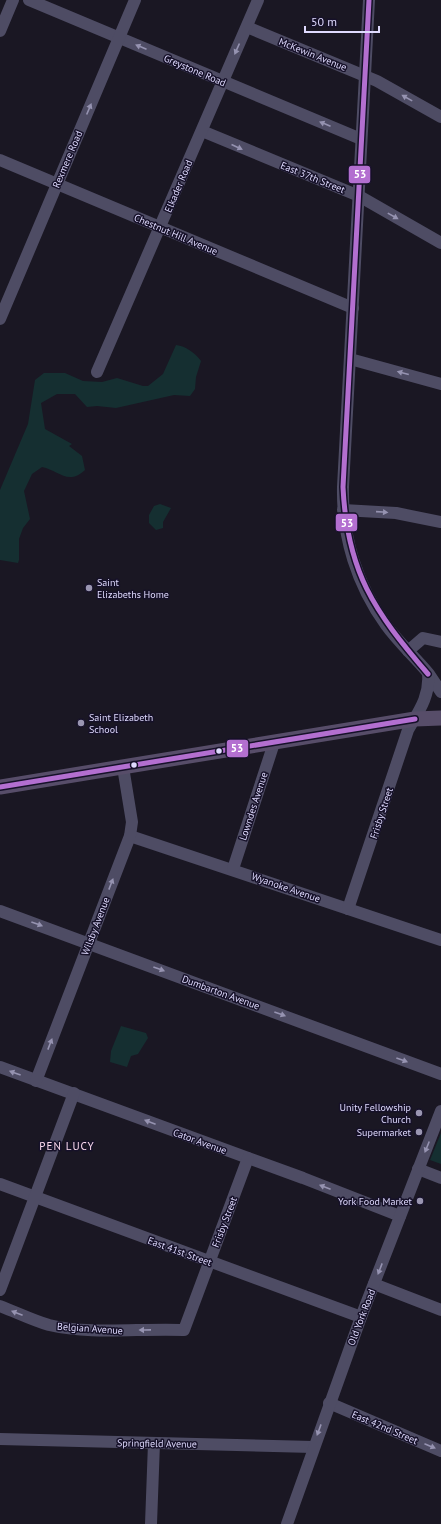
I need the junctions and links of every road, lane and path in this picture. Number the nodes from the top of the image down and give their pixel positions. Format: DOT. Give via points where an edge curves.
graph roads {
  1 [pos="13,0"];
  2 [pos="29,0"];
  3 [pos="135,0"];
  4 [pos="258,0"];
  5 [pos="369,0"];
  6 [pos="246,27"];
  7 [pos="0,31"];
  8 [pos="119,38"];
  9 [pos="365,76"];
  10 [pos="223,81"];
  11 [pos="441,117"];
  12 [pos="202,131"];
  13 [pos="361,139"];
  14 [pos="0,160"];
  15 [pos="57,184"];
  16 [pos="359,196"];
  17 [pos="160,227"];
  18 [pos="441,243"];
  19 [pos="353,308"];
  20 [pos="0,319"];
  21 [pos="350,359"];
  22 [pos="97,372"];
  23 [pos="441,384"];
  24 [pos="343,510"];
  25 [pos="441,522"];
  26 [pos="441,642"];
  27 [pos="408,651"];
  28 [pos="428,674"];
  29 [pos="441,680"];
  30 [pos="441,692"];
  31 [pos="441,718"];
  32 [pos="415,719"];
  33 [pos="274,743"];
  34 [pos="123,767"];
  35 [pos="0,787"];
  36 [pos="130,836"];
  37 [pos="232,869"];
  38 [pos="348,909"];
  39 [pos="0,911"];
  40 [pos="441,940"];
  41 [pos="88,943"];
  42 [pos="0,1067"];
  43 [pos="441,1074"];
  44 [pos="36,1081"];
  45 [pos="74,1093"];
  46 [pos="441,1111"];
  47 [pos="248,1158"];
  48 [pos="418,1169"];
  49 [pos="441,1178"];
  50 [pos="0,1184"];
  51 [pos="34,1196"];
  52 [pos="400,1216"];
  53 [pos="209,1261"];
  54 [pos="374,1284"];
  55 [pos="0,1290"];
  56 [pos="0,1306"];
  57 [pos="441,1310"];
  58 [pos="361,1316"];
  59 [pos="184,1330"];
  60 [pos="329,1403"];
  61 [pos="0,1439"];
  62 [pos="154,1443"];
  63 [pos="313,1447"];
  64 [pos="441,1450"];
  65 [pos="151,1524"];
  66 [pos="287,1524"];
  1 -- 7 [label="street"];
  2 -- 8 [label="street, Greystone Road"];
  3 -- 8 [label="street, Rexmere Road"];
  4 -- 6 [label="street, Elkader Road"];
  5 -- 9 [label="street"];
  6 -- 9 [label="street, McKewin Avenue"];
  6 -- 10 [label="street, Elkader Road, one-way"];
  10 -- 8 [label="street, Greystone Road, one-way"];
  15 -- 8 [label="street, Rexmere Road, one-way"];
  11 -- 9 [label="street, McKewin Avenue, one-way"];
  9 -- 13 [label="street"];
  10 -- 12 [label="street, Elkader Road"];
  13 -- 10 [label="street, Greystone Road, one-way"];
  12 -- 16 [label="street, East 37th Street, one-way"];
  12 -- 17 [label="street, Elkader Road"];
  13 -- 16 [label="street"];
  14 -- 15 [label="street, Chestnut Hill Avenue"];
  15 -- 17 [label="street, Chestnut Hill Avenue"];
  15 -- 20 [label="street, Rexmere Road"];
  16 -- 18 [label="street, East 37th Street, one-way"];
  16 -- 19 [label="street"];
  17 -- 19 [label="street, Chestnut Hill Avenue"];
  17 -- 22 [label="street, Elkader Road"];
  19 -- 21 [label="street"];
  23 -- 21 [label="street, one-way"];
  21 -- 24 [label="street"];
  24 -- 25 [label="street, one-way" via="396,513"];
  24 -- 27 [label="street" via="348,544 361,580 376,610"];
  26 -- 27 [label="street" via="423,638"];
  27 -- 28 [label="street"];
  28 -- 29 [label="street"];
  28 -- 30 [label="street"];
  28 -- 32 [label="street, Frisby Street" via="428,692"];
  31 -- 32 [label="main road"];
  32 -- 33 [label="main road"];
  32 -- 38 [label="street, Frisby Street" via="408,731"];
  33 -- 34 [label="main road"];
  33 -- 37 [label="street, Lowndes Avenue"];
  34 -- 35 [label="main road"];
  34 -- 36 [label="street, Wilsby Avenue" via="132,822"];
  36 -- 37 [label="street, Wyanoke Avenue"];
  41 -- 36 [label="street, Wilsby Avenue, one-way"];
  37 -- 38 [label="street, Wyanoke Avenue"];
  38 -- 40 [label="street, Wyanoke Avenue"];
  39 -- 41 [label="street, Dumbarton Avenue, one-way"];
  41 -- 43 [label="street, Dumbarton Avenue, one-way"];
  44 -- 41 [label="street, Wilsby Avenue, one-way"];
  44 -- 42 [label="street, Cator Avenue, one-way"];
  44 -- 45 [label="street, Cator Avenue"];
  47 -- 45 [label="street, Cator Avenue, one-way"];
  45 -- 51 [label="street"];
  46 -- 48 [label="street, Old York Road, one-way"];
  52 -- 47 [label="street, Cator Avenue, one-way"];
  47 -- 53 [label="street, Frisby Street"];
  48 -- 49 [label="street"];
  48 -- 52 [label="street, Old York Road"];
  50 -- 51 [label="street, East 41st Street"];
  51 -- 53 [label="street, East 41st Street"];
  51 -- 55 [label="street"];
  52 -- 54 [label="street, Old York Road, one-way"];
  53 -- 58 [label="street, East 41st Street"];
  53 -- 59 [label="street, Frisby Street"];
  54 -- 57 [label="street"];
  54 -- 58 [label="street, Old York Road"];
  59 -- 56 [label="street, Belgian Avenue, one-way" via="61,1327"];
  58 -- 60 [label="street, Old York Road"];
  60 -- 63 [label="street, Old York Road, one-way"];
  60 -- 64 [label="street, East 42nd Street, one-way"];
  61 -- 62 [label="street, Springfield Avenue"];
  62 -- 63 [label="street, Springfield Avenue"];
  62 -- 65 [label="street"];
  63 -- 66 [label="street, Old York Road"];
}
